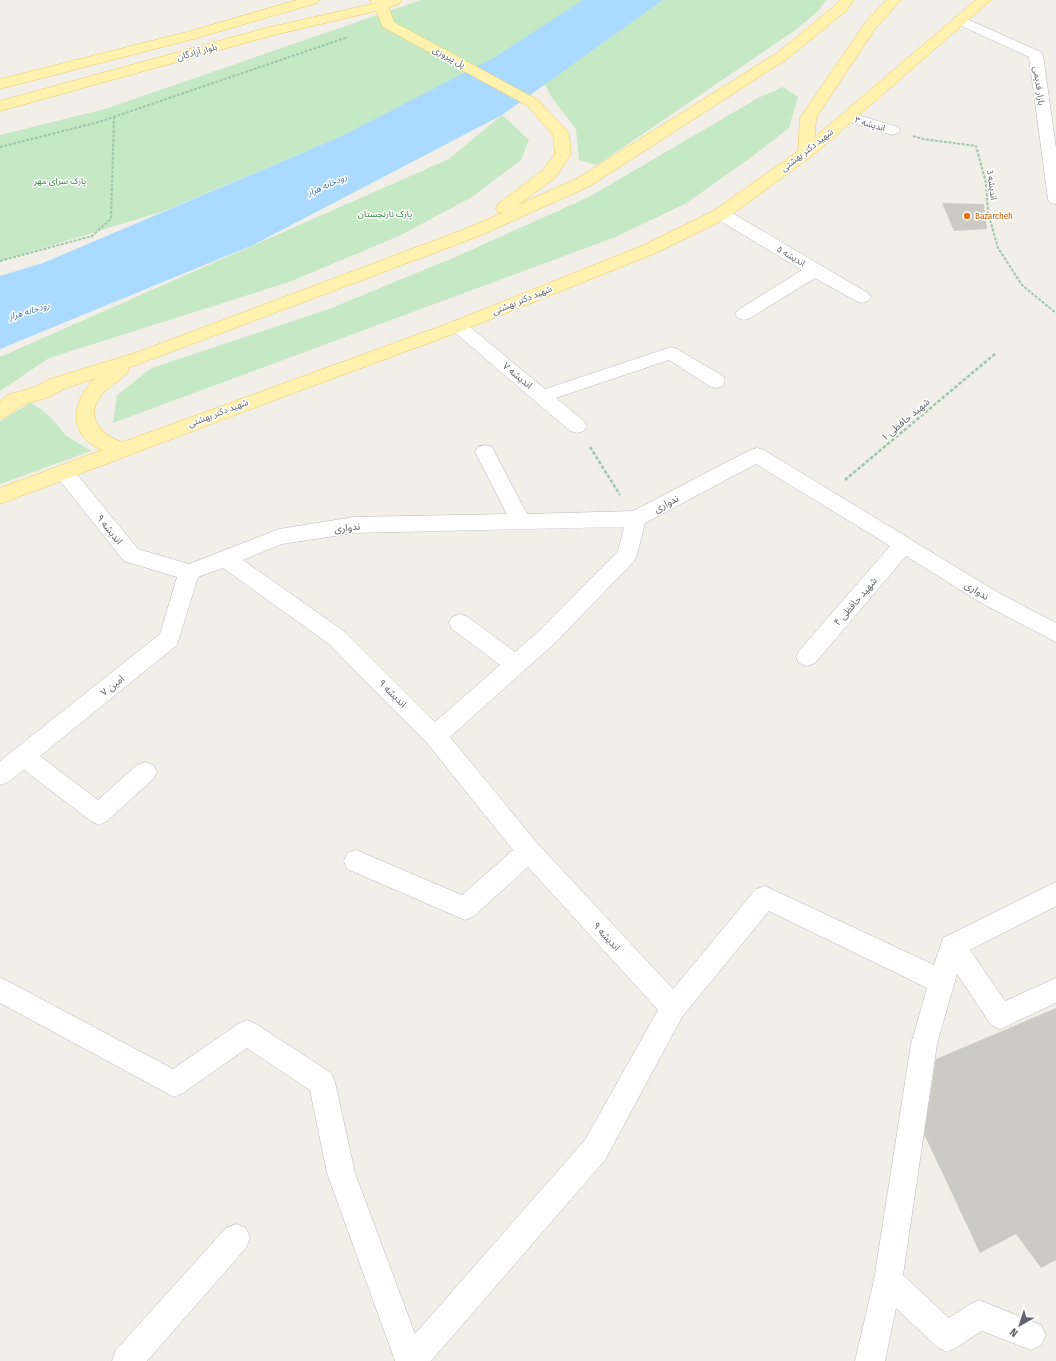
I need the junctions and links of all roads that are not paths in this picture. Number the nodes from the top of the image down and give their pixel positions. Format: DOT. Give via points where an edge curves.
graph roads {
  1 [pos="312,0"];
  2 [pos="395,0"];
  3 [pos="848,0"];
  4 [pos="894,0"];
  5 [pos="984,0"];
  6 [pos="379,3"];
  7 [pos="960,20"];
  8 [pos="0,84"];
  9 [pos="0,106"];
  10 [pos="848,117"];
  11 [pos="892,130"];
  12 [pos="806,153"];
  13 [pos="1056,199"];
  14 [pos="721,214"];
  15 [pos="471,233"];
  16 [pos="815,270"];
  17 [pos="862,297"];
  18 [pos="744,314"];
  19 [pos="458,326"];
  20 [pos="141,357"];
  21 [pos="716,381"];
  22 [pos="543,396"];
  23 [pos="0,411"];
  24 [pos="577,426"];
  25 [pos="122,450"];
  26 [pos="485,452"];
  27 [pos="64,472"];
  28 [pos="0,496"];
  29 [pos="636,519"];
  30 [pos="521,522"];
  31 [pos="904,544"];
  32 [pos="225,559"];
  33 [pos="189,572"];
  34 [pos="460,623"];
  35 [pos="1056,633"];
  36 [pos="807,657"];
  37 [pos="515,665"];
  38 [pos="435,736"];
  39 [pos="23,756"];
  40 [pos="145,772"];
  41 [pos="0,775"];
  42 [pos="529,851"];
  43 [pos="356,862"];
  44 [pos="1056,893"];
  45 [pos="952,946"];
  46 [pos="942,982"];
  47 [pos="0,989"];
  48 [pos="1056,990"];
  49 [pos="673,1008"];
  50 [pos="236,1238"];
  51 [pos="888,1280"];
  52 [pos="1031,1335"];
  53 [pos="127,1361"];
  54 [pos="411,1361"];
  55 [pos="870,1361"];
  1 -- 8 [label="main road, بلوار آزادگان" via="192,35"];
  2 -- 6 [label="main road, بلوار آزادگان"];
  3 -- 15 [label="main road" via="782,56 584,182"];
  4 -- 12 [label="main road" via="870,26 808,118"];
  5 -- 7 [label="main road, شهید دکتر بهشتی"];
  6 -- 9 [label="main road, بلوار آزادگان"];
  6 -- 15 [label="main road, پل پیروزی" via="388,24 533,103 561,134 563,154 549,174"];
  7 -- 10 [label="main road, شهید دکتر بهشتی"];
  7 -- 13 [label="street, بازار قدیمی" via="1036,55 1038,84"];
  10 -- 11 [label="street, اندیشه ۳"];
  10 -- 12 [label="main road, شهید دکتر بهشتی"];
  12 -- 14 [label="main road, شهید دکتر بهشتی"];
  14 -- 16 [label="street, اندیشه ۵"];
  14 -- 19 [label="main road, شهید دکتر بهشتی" via="650,249"];
  15 -- 20 [label="main road"];
  16 -- 17 [label="street, اندیشه ۵"];
  16 -- 18 [label="street"];
  19 -- 22 [label="street, اندیشه ۷"];
  19 -- 25 [label="main road, شهید دکتر بهشتی"];
  20 -- 23 [label="main road" via="15,400"];
  20 -- 25 [label="main road" via="108,377 94,389 86,404 86,419 92,432 104,443"];
  21 -- 22 [label="street" via="671,353"];
  22 -- 24 [label="street, اندیشه ۷"];
  25 -- 27 [label="main road, شهید دکتر بهشتی"];
  26 -- 30 [label="street"];
  27 -- 28 [label="main road, شهید دکتر بهشتی"];
  27 -- 33 [label="street, اندیشه ۹" via="132,555"];
  29 -- 30 [label="street, ندواری"];
  29 -- 31 [label="street, ندواری" via="757,455"];
  29 -- 37 [label="street" via="627,555 548,636"];
  30 -- 32 [label="street, ندواری" via="354,525 279,537"];
  31 -- 35 [label="street, ندواری" via="990,598"];
  31 -- 36 [label="street, شهید حافظی ۴"];
  32 -- 33 [label="street"];
  32 -- 38 [label="street, اندیشه ۹" via="337,638"];
  33 -- 39 [label="street, امین ۷" via="169,639"];
  34 -- 37 [label="street"];
  37 -- 38 [label="street"];
  38 -- 42 [label="street, اندیشه ۹"];
  39 -- 40 [label="street" via="99,814"];
  39 -- 41 [label="street, امین ۷"];
  42 -- 43 [label="street" via="465,908"];
  42 -- 49 [label="street, اندیشه ۹"];
  44 -- 45 [label="street"];
  45 -- 46 [label="street"];
  45 -- 48 [label="street" via="1000,1016"];
  46 -- 49 [label="street" via="765,897"];
  46 -- 51 [label="street" via="924,1044"];
  47 -- 54 [label="street" via="174,1084 247,1033 322,1082 341,1173"];
  49 -- 54 [label="street" via="595,1150"];
  50 -- 53 [label="street"];
  51 -- 52 [label="street" via="947,1336 979,1315"];
  51 -- 55 [label="street"];
}
